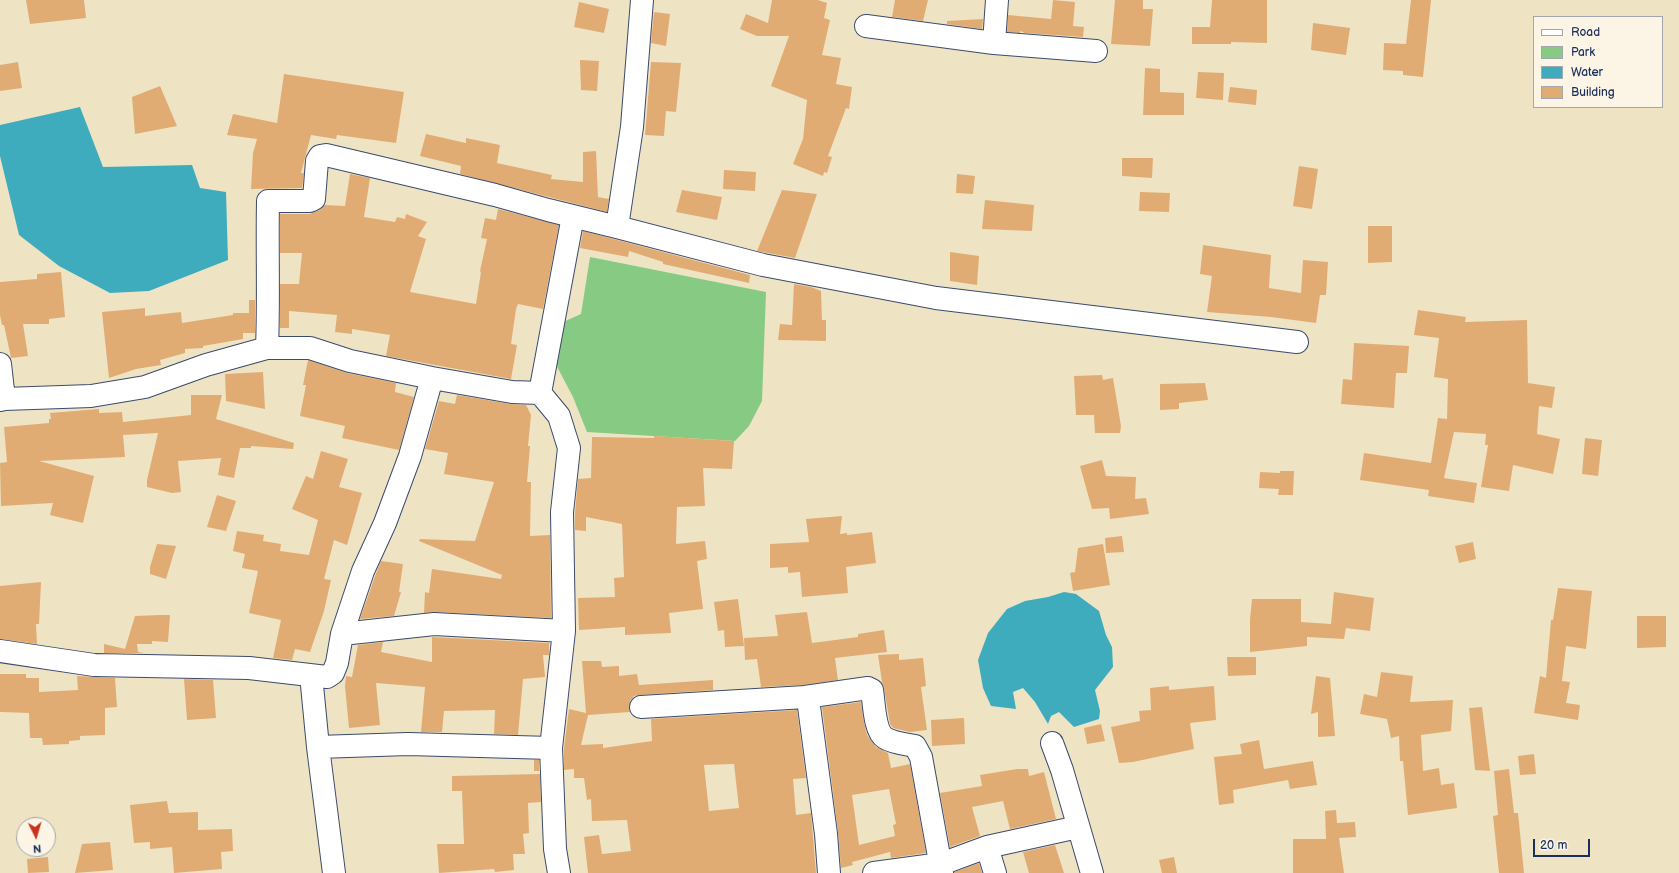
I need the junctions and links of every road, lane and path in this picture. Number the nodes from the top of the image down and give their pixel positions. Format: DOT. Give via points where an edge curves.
graph roads {
  1 [pos="642,0"];
  2 [pos="998,0"];
  3 [pos="866,26"];
  4 [pos="994,43"];
  5 [pos="1096,51"];
  6 [pos="573,216"];
  7 [pos="617,227"];
  8 [pos="1297,342"];
  9 [pos="267,348"];
  10 [pos="0,364"];
  11 [pos="432,378"];
  12 [pos="540,393"];
  13 [pos="2,400"];
  14 [pos="564,631"];
  15 [pos="342,634"];
  16 [pos="0,651"];
  17 [pos="311,675"];
  18 [pos="805,697"];
  19 [pos="641,707"];
  20 [pos="1052,743"];
  21 [pos="318,746"];
  22 [pos="551,748"];
  23 [pos="1078,827"];
  24 [pos="987,847"];
  25 [pos="942,868"];
  26 [pos="334,873"];
  27 [pos="559,873"];
  28 [pos="829,873"];
  29 [pos="874,873"];
  30 [pos="995,873"];
  31 [pos="1092,873"];
  1 -- 7 [label="street" via="632,128"];
  2 -- 4 [label="street"];
  3 -- 4 [label="street"];
  4 -- 5 [label="street"];
  6 -- 7 [label="street"];
  6 -- 9 [label="street" via="495,195 326,155 320,156 317,161 314,199 268,201"];
  6 -- 12 [label="street"];
  7 -- 8 [label="street" via="763,265 936,298"];
  9 -- 11 [label="street" via="310,348 350,361"];
  9 -- 13 [label="street" via="206,365 145,387 91,396"];
  10 -- 13 [label="street"];
  11 -- 12 [label="street" via="512,392"];
  11 -- 15 [label="street" via="410,456 385,523 363,571"];
  12 -- 14 [label="street" via="559,416 569,448 562,512"];
  14 -- 15 [label="street" via="434,624"];
  14 -- 22 [label="street"];
  15 -- 17 [label="street" via="333,673 327,677"];
  16 -- 17 [label="street" via="94,666 249,668"];
  17 -- 21 [label="street"];
  18 -- 19 [label="street"];
  18 -- 25 [label="street" via="868,688 872,690 878,726 883,737 915,746 921,757"];
  18 -- 28 [label="street" via="809,705"];
  20 -- 23 [label="street"];
  21 -- 22 [label="street" via="408,744"];
  21 -- 26 [label="street"];
  22 -- 27 [label="street" via="555,849"];
  23 -- 24 [label="street"];
  23 -- 31 [label="street"];
  24 -- 25 [label="street"];
  24 -- 30 [label="street"];
  25 -- 29 [label="street"];
}
